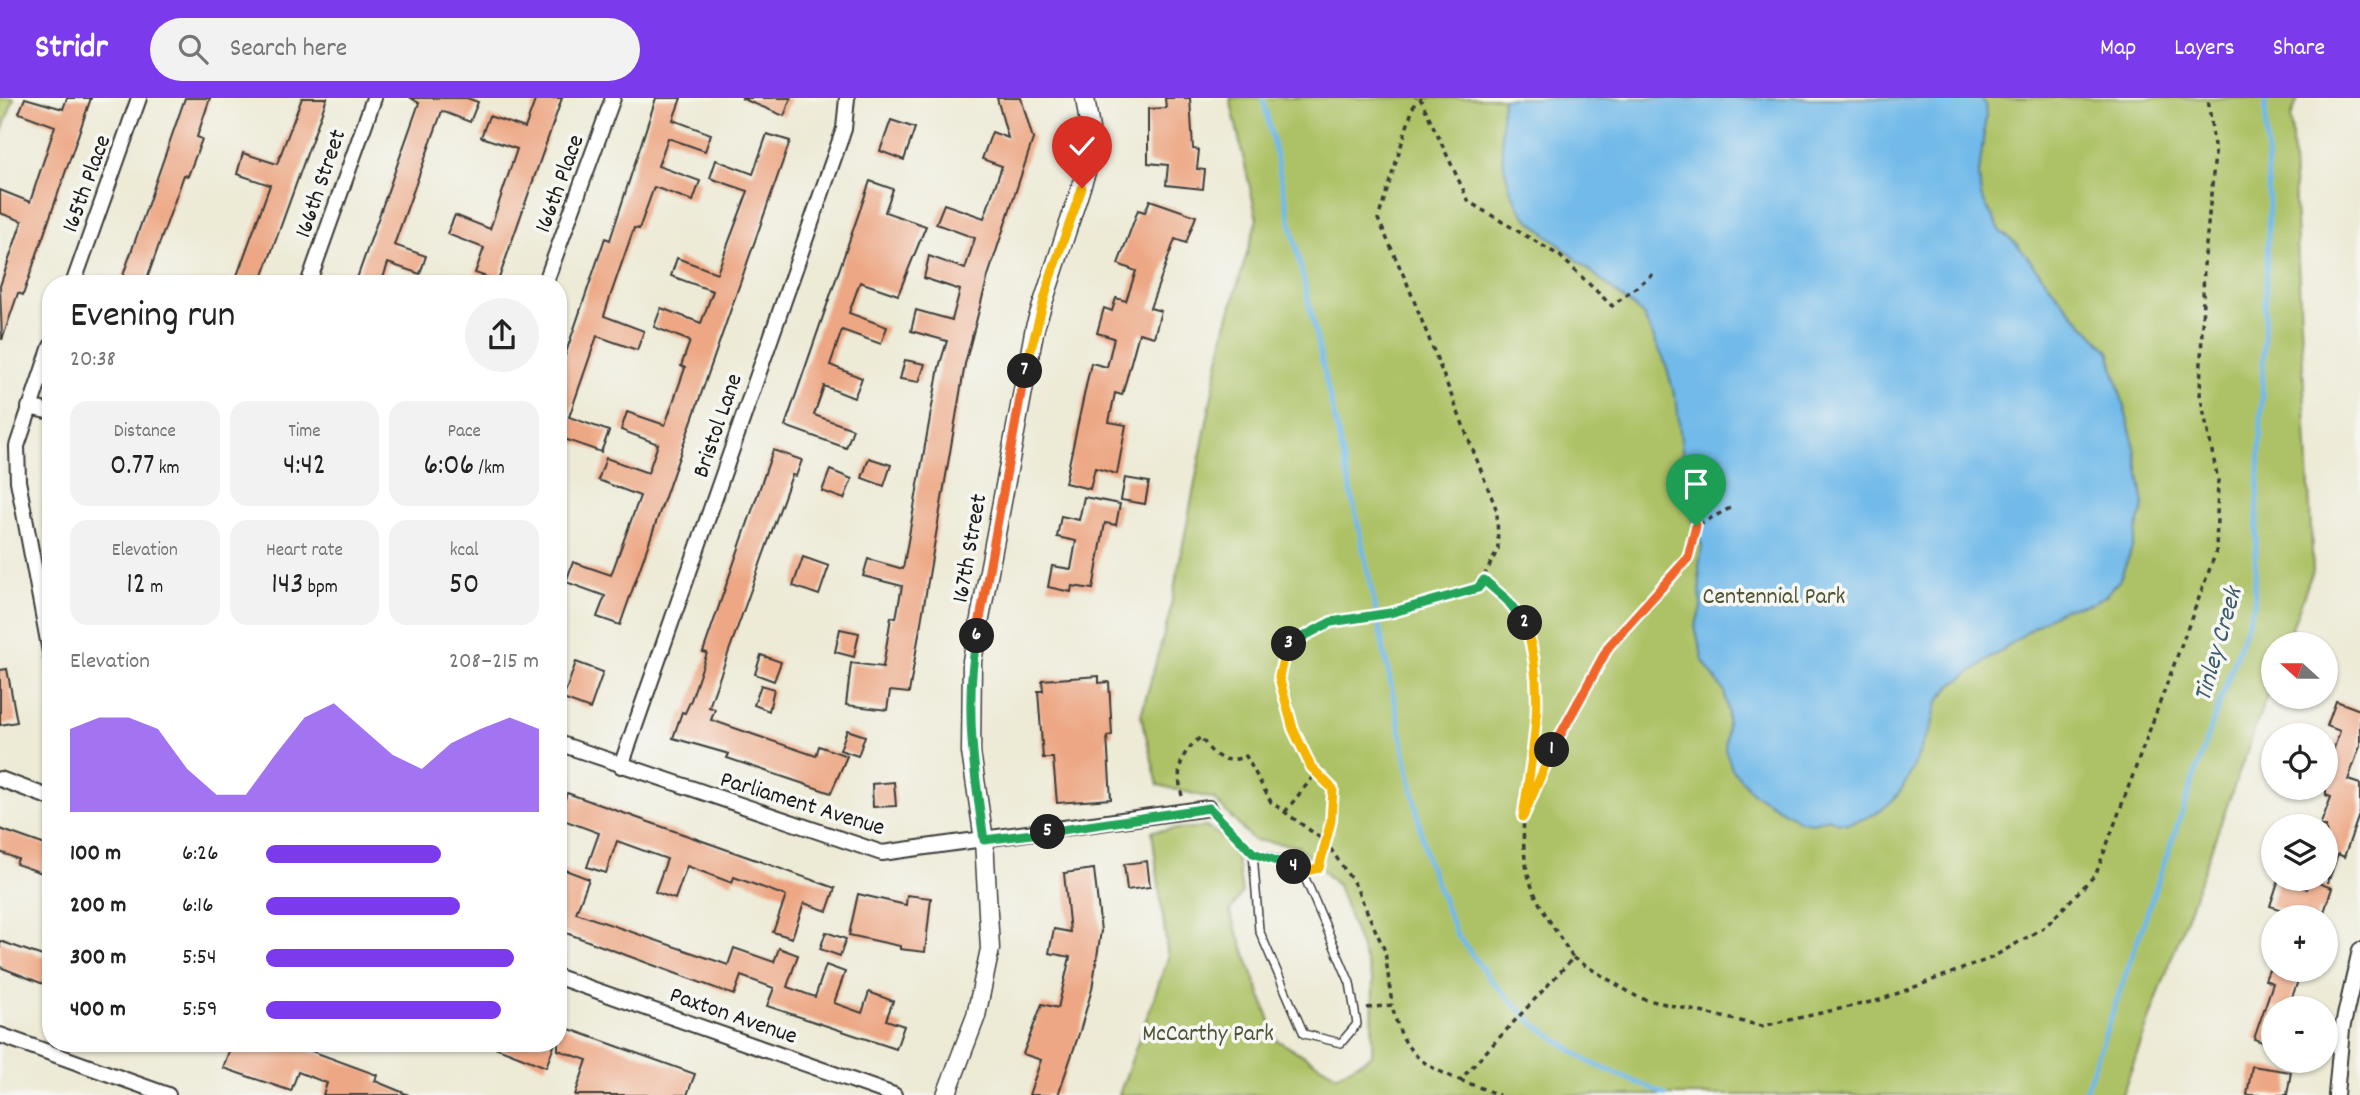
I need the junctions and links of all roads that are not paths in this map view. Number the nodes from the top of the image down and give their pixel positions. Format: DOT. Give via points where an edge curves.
graph roads {
  1 [pos="139,98"];
  2 [pos="374,98"];
  3 [pos="613,98"];
  4 [pos="847,98"];
  5 [pos="1085,98"];
  6 [pos="76,275"];
  7 [pos="311,275"];
  8 [pos="548,275"];
  9 [pos="42,371"];
  10 [pos="29,407"];
  11 [pos="42,410"];
  12 [pos="42,609"];
  13 [pos="567,746"];
  14 [pos="621,766"];
  15 [pos="0,779"];
  16 [pos="42,795"];
  17 [pos="1209,808"];
  18 [pos="984,840"];
  19 [pos="1253,853"];
  20 [pos="2360,950"];
  21 [pos="567,980"];
  22 [pos="0,1035"];
  23 [pos="42,1050"];
  24 [pos="48,1052"];
  25 [pos="168,1095"];
  26 [pos="894,1095"];
  27 [pos="946,1095"];
  28 [pos="2336,1095"];
  1 -- 6 [label="street, 165th Place"];
  2 -- 7 [label="street, 166th Street"];
  3 -- 8 [label="street, 166th Place"];
  4 -- 14 [label="street, Bristol Lane" via="844,129"];
  5 -- 18 [label="street, 167th Street" via="1090,129 1087,169 1035,327 972,661 971,752"];
  9 -- 10 [label="street"];
  10 -- 11 [label="street"];
  10 -- 12 [label="street" via="17,446 18,481"];
  13 -- 14 [label="street, Parliament Avenue"];
  14 -- 18 [label="street, Parliament Avenue" via="882,853"];
  15 -- 16 [label="street"];
  17 -- 18 [label="street, Parliament Avenue"];
  17 -- 19 [label="lane"];
  18 -- 27 [label="street, 167th Street" via="990,949 976,1016"];
  19 -- 19 [label="lane" via="1259,930 1304,1034 1341,1043 1357,1024 1350,982 1302,872"];
  20 -- 28 [label="street" via="2342,1029"];
  21 -- 26 [label="street, Paxton Avenue"];
  22 -- 23 [label="street"];
  24 -- 25 [label="street"];
}
